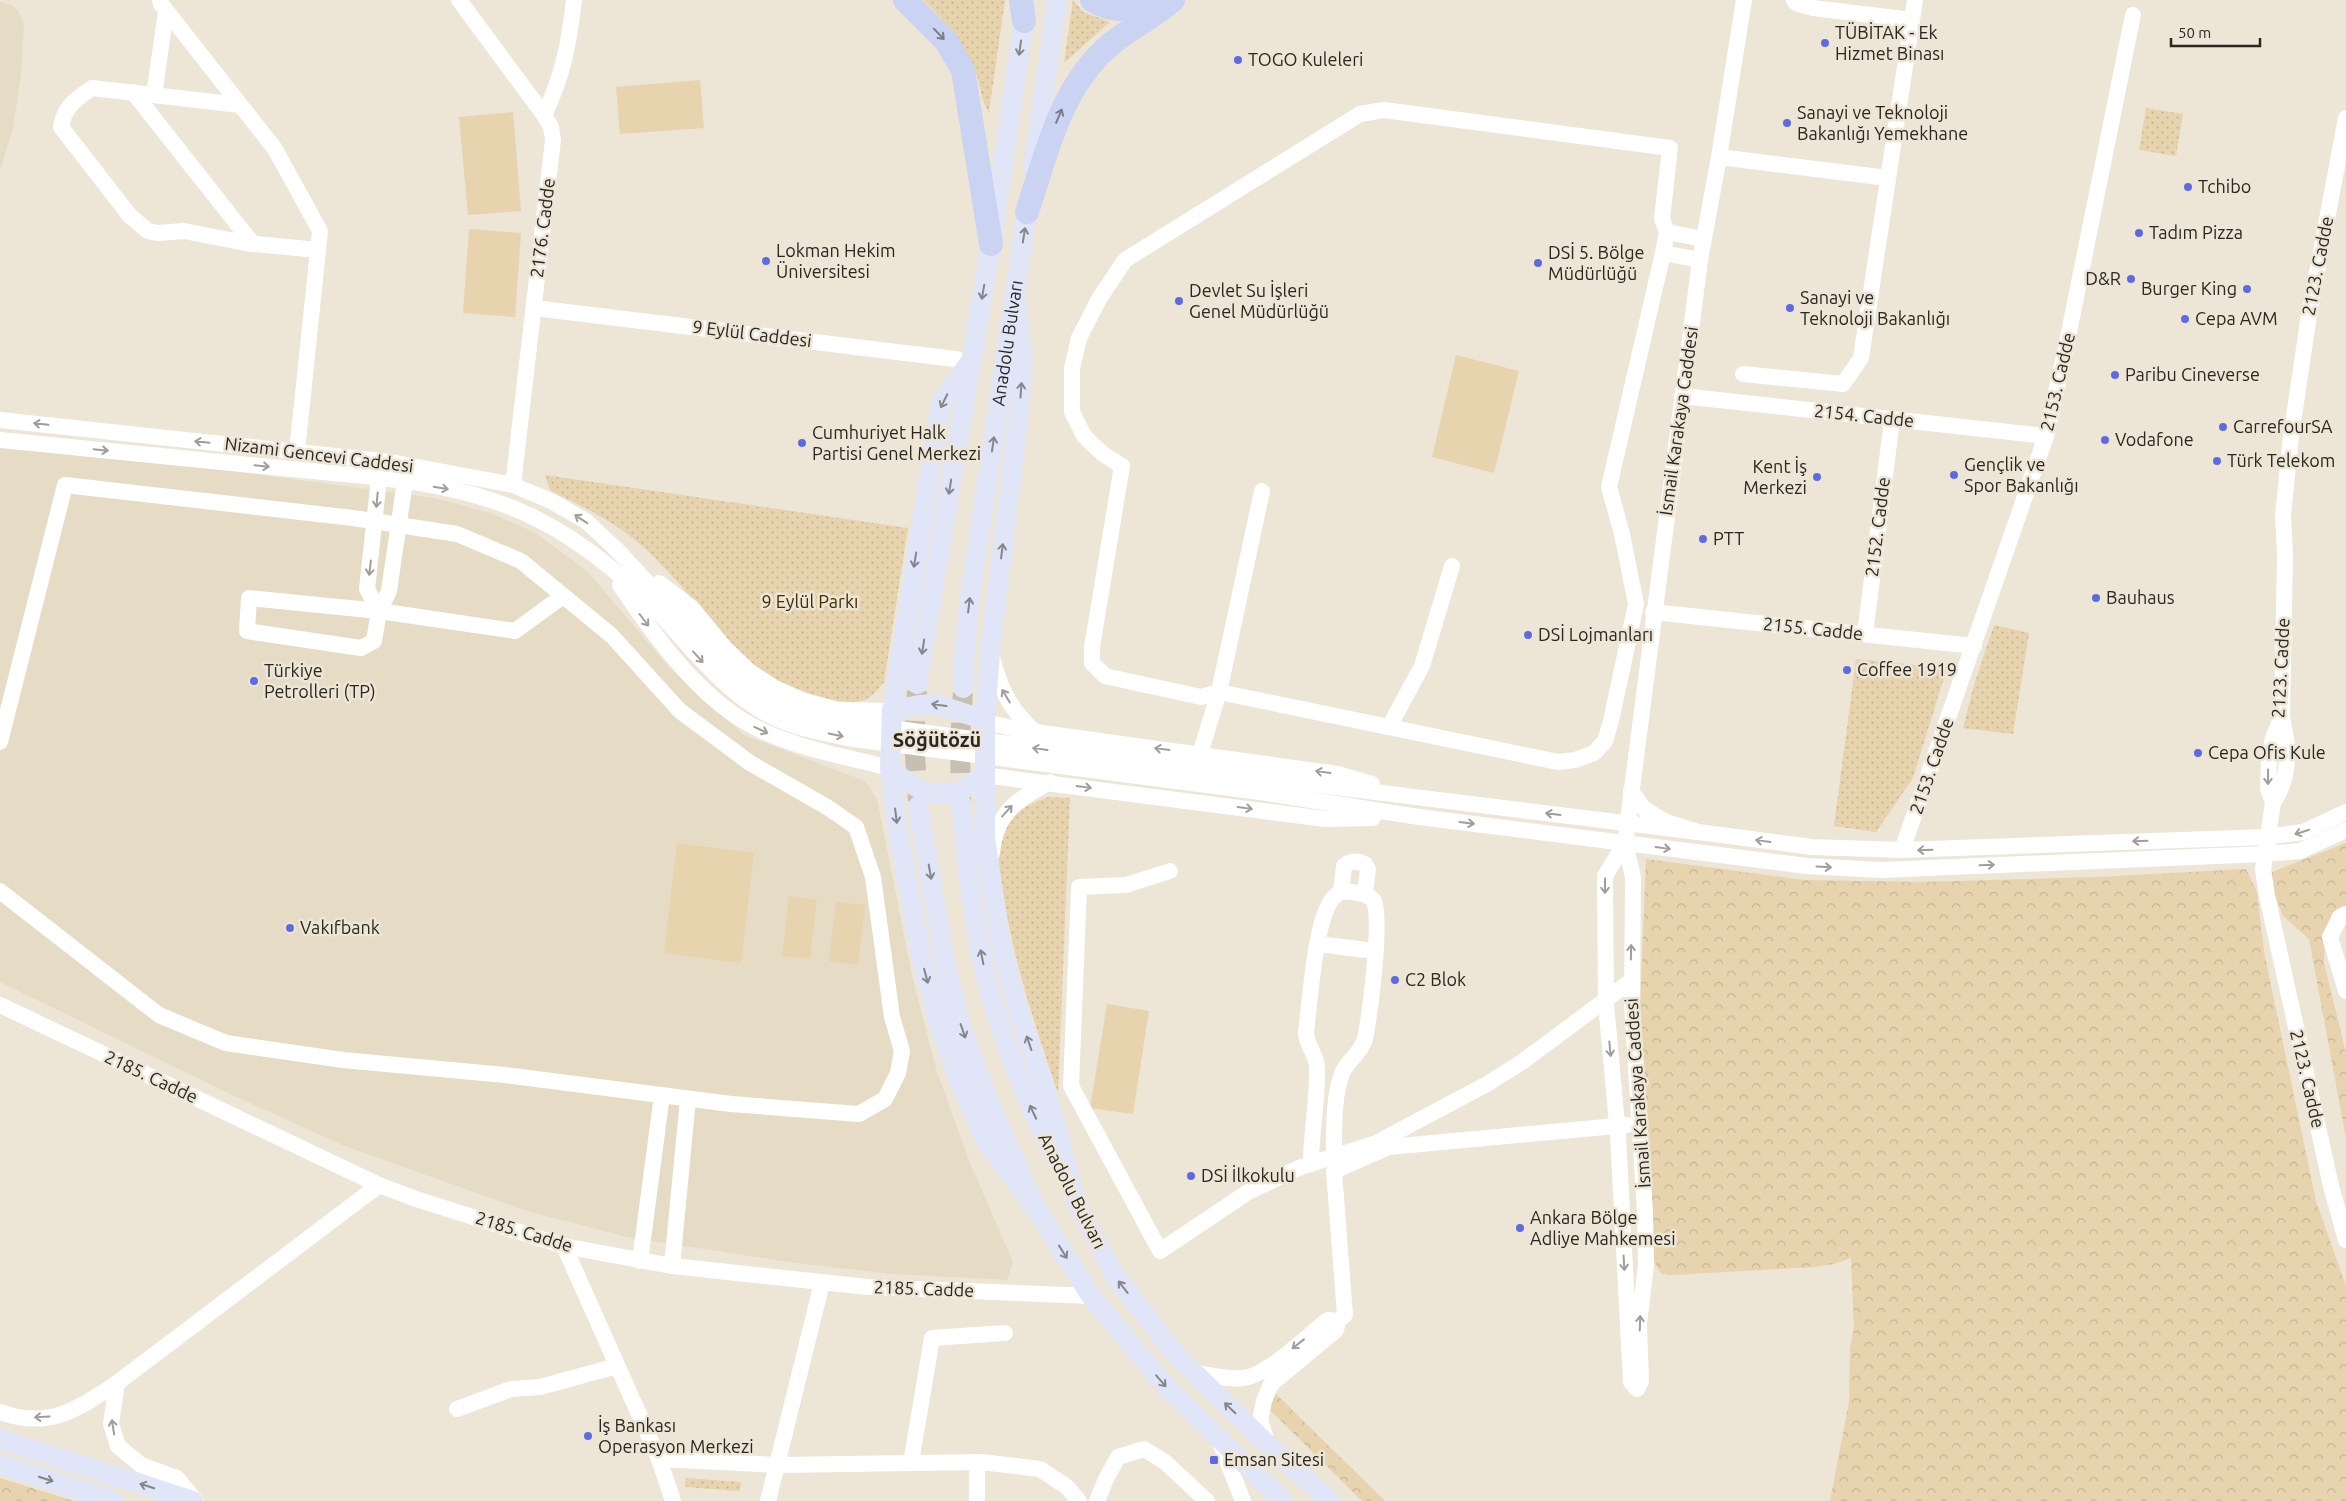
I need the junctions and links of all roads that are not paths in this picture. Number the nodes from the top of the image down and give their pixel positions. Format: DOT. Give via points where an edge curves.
graph roads {
  1 [pos="459,0"];
  2 [pos="574,0"];
  3 [pos="905,0"];
  4 [pos="1057,0"];
  5 [pos="1092,0"];
  6 [pos="1146,0"];
  7 [pos="1173,0"];
  8 [pos="1744,0"];
  9 [pos="1794,0"];
  10 [pos="1915,0"];
  11 [pos="163,6"];
  12 [pos="1024,7"];
  13 [pos="2133,15"];
  14 [pos="1912,20"];
  15 [pos="133,92"];
  16 [pos="154,95"];
  17 [pos="240,105"];
  18 [pos="544,116"];
  19 [pos="2346,118"];
  20 [pos="1720,157"];
  21 [pos="1888,178"];
  22 [pos="1027,212"];
  23 [pos="1667,232"];
  24 [pos="1703,239"];
  25 [pos="253,244"];
  26 [pos="991,244"];
  27 [pos="318,250"];
  28 [pos="1664,253"];
  29 [pos="1700,260"];
  30 [pos="1015,292"];
  31 [pos="534,308"];
  32 [pos="971,361"];
  33 [pos="1743,374"];
  34 [pos="1682,396"];
  35 [pos="0,420"];
  36 [pos="1892,420"];
  37 [pos="2046,436"];
  38 [pos="0,440"];
  39 [pos="297,452"];
  40 [pos="379,478"];
  41 [pos="405,481"];
  42 [pos="513,485"];
  43 [pos="1262,492"];
  44 [pos="375,522"];
  45 [pos="398,525"];
  46 [pos="618,551"];
  47 [pos="607,564"];
  48 [pos="1452,566"];
  49 [pos="564,596"];
  50 [pos="660,605"];
  51 [pos="379,611"];
  52 [pos="1653,612"];
  53 [pos="1864,634"];
  54 [pos="1974,646"];
  55 [pos="990,651"];
  56 [pos="917,684"];
  57 [pos="963,688"];
  58 [pos="1219,692"];
  59 [pos="892,711"];
  60 [pos="985,720"];
  61 [pos="1389,727"];
  62 [pos="1036,732"];
  63 [pos="0,742"];
  64 [pos="1200,754"];
  65 [pos="890,768"];
  66 [pos="984,774"];
  67 [pos="1050,782"];
  68 [pos="1261,785"];
  69 [pos="1631,791"];
  70 [pos="1420,798"];
  71 [pos="961,803"];
  72 [pos="918,806"];
  73 [pos="2346,812"];
  74 [pos="1419,817"];
  75 [pos="1602,820"];
  76 [pos="1627,822"];
  77 [pos="2346,830"];
  78 [pos="1698,832"];
  79 [pos="2266,837"];
  80 [pos="1624,843"];
  81 [pos="1902,850"];
  82 [pos="2264,854"];
  83 [pos="1170,872"];
  84 [pos="990,873"];
  85 [pos="0,891"];
  86 [pos="1341,892"];
  87 [pos="1365,894"];
  88 [pos="2346,914"];
  89 [pos="1318,944"];
  90 [pos="1375,951"];
  91 [pos="1631,981"];
  92 [pos="2346,991"];
  93 [pos="1606,999"];
  94 [pos="0,1005"];
  95 [pos="662,1095"];
  96 [pos="688,1098"];
  97 [pos="1640,1124"];
  98 [pos="1617,1126"];
  99 [pos="1334,1157"];
  100 [pos="1311,1164"];
  101 [pos="379,1184"];
  102 [pos="1078,1207"];
  103 [pos="1037,1210"];
  104 [pos="2346,1240"];
  105 [pos="564,1246"];
  106 [pos="640,1261"];
  107 [pos="672,1266"];
  108 [pos="822,1283"];
  109 [pos="1091,1296"];
  110 [pos="1338,1321"];
  111 [pos="1005,1333"];
  112 [pos="617,1366"];
  113 [pos="1194,1372"];
  114 [pos="117,1383"];
  115 [pos="457,1409"];
  116 [pos="0,1412"];
  117 [pos="1218,1438"];
  118 [pos="0,1439"];
  119 [pos="1268,1445"];
  120 [pos="659,1459"];
  121 [pos="977,1462"];
  122 [pos="912,1463"];
  123 [pos="0,1464"];
  124 [pos="777,1466"];
  125 [pos="1280,1499"];
  126 [pos="114,1501"];
  127 [pos="195,1501"];
  128 [pos="673,1501"];
  129 [pos="768,1501"];
  130 [pos="976,1501"];
  131 [pos="1079,1501"];
  132 [pos="1097,1501"];
  133 [pos="1207,1501"];
  134 [pos="1243,1501"];
  135 [pos="1330,1501"];
  1 -- 18 [label="street, 2176. Cadde"];
  2 -- 18 [label="street" via="569,42 558,86"];
  3 -- 26 [label="highway, one-way" via="946,41 963,70"];
  4 -- 22 [label="main road, Anadolu Bulvarı"];
  5 -- 6 [label="highway" via="1108,9 1124,10"];
  22 -- 7 [label="highway, one-way" via="1058,118 1073,87 1112,43"];
  8 -- 20 [label="street, İsmail Karakaya Caddesi"];
  9 -- 14 [label="street" via="1813,8"];
  10 -- 14 [label="street"];
  11 -- 16 [label="street"];
  11 -- 17 [label="street"];
  12 -- 26 [label="main road, Anadolu Bulvarı, one-way"];
  13 -- 37 [label="street, 2153. Cadde"];
  14 -- 21 [label="street"];
  15 -- 16 [label="street"];
  15 -- 25 [label="street"];
  15 -- 25 [label="street" via="92,88 73,100 63,116 61,127 130,216 148,231 184,231"];
  16 -- 17 [label="street"];
  17 -- 27 [label="street" via="275,149 320,231"];
  18 -- 31 [label="street, 2176. Cadde" via="551,127 553,140"];
  19 -- 79 [label="street, 2123. Cadde" via="2290,436 2283,516 2282,717 2287,739 2286,777 2273,803"];
  20 -- 21 [label="street"];
  20 -- 24 [label="street, İsmail Karakaya Caddesi"];
  21 -- 33 [label="street" via="1861,358 1843,384"];
  30 -- 22 [label="main road, Anadolu Bulvarı, one-way"];
  23 -- 24 [label="street"];
  23 -- 28 [label="street"];
  23 -- 58 [label="street" via="1662,219 1670,148 1384,110 1360,114 1125,260 1099,299 1079,338 1072,368 1072,412 1084,436 1122,466 1092,663 1105,676 1201,697"];
  24 -- 29 [label="street, İsmail Karakaya Caddesi"];
  25 -- 27 [label="street"];
  26 -- 32 [label="main road, Anadolu Bulvarı, one-way"];
  27 -- 39 [label="street"];
  28 -- 29 [label="street"];
  28 -- 61 [label="street" via="1609,487 1636,604 1605,741 1594,753 1558,762"];
  29 -- 34 [label="street, İsmail Karakaya Caddesi"];
  55 -- 30 [label="main road, one-way" via="1023,364"];
  57 -- 30 [label="main road, Anadolu Bulvarı, one-way" via="971,590"];
  31 -- 32 [label="street, 9 Eylül Caddesi"];
  31 -- 42 [label="street, 2176. Cadde"];
  32 -- 56 [label="main road, Anadolu Bulvarı, one-way"];
  32 -- 59 [label="main road, one-way" via="941,402"];
  34 -- 36 [label="street, 2154. Cadde"];
  34 -- 52 [label="street, İsmail Karakaya Caddesi"];
  39 -- 35 [label="street, Nizami Gencevi Caddesi, one-way"];
  36 -- 37 [label="street, 2154. Cadde"];
  36 -- 53 [label="street, 2152. Cadde"];
  37 -- 54 [label="street, 2153. Cadde"];
  38 -- 40 [label="street, Nizami Gencevi Caddesi, one-way"];
  39 -- 42 [label="street, Nizami Gencevi Caddesi" via="391,462"];
  40 -- 41 [label="street, Nizami Gencevi Caddesi"];
  40 -- 44 [label="street, one-way"];
  41 -- 45 [label="street"];
  41 -- 47 [label="street, Nizami Gencevi Caddesi, one-way" via="461,491 503,503 573,539"];
  46 -- 42 [label="street, Nizami Gencevi Caddesi, one-way" via="586,521"];
  43 -- 58 [label="street"];
  44 -- 45 [label="street"];
  44 -- 51 [label="street, one-way" via="367,589"];
  44 -- 63 [label="street" via="65,485"];
  45 -- 49 [label="street" via="457,534 521,561"];
  45 -- 51 [label="street" via="389,591"];
  46 -- 50 [label="street, Nizami Gencevi Caddesi"];
  46 -- 59 [label="street, Nizami Gencevi Caddesi" via="692,608 725,648 773,687 804,701 837,710"];
  47 -- 50 [label="street, Nizami Gencevi Caddesi"];
  47 -- 65 [label="street, Nizami Gencevi Caddesi, one-way" via="641,617 688,674 748,724 795,743"];
  48 -- 61 [label="street" via="1422,666"];
  49 -- 51 [label="street" via="514,631"];
  49 -- 96 [label="street" via="612,636 680,711 750,763 827,807 856,828 873,877 892,1017 902,1051 898,1073 886,1098 859,1114"];
  50 -- 68 [label="street, Nizami Gencevi Caddesi" via="711,672 736,694 769,715 808,730 853,739 938,743"];
  51 -- 51 [label="street" via="374,641 361,648 246,630 249,598"];
  52 -- 53 [label="street, 2155. Cadde"];
  52 -- 69 [label="street, İsmail Karakaya Caddesi"];
  53 -- 54 [label="street, 2155. Cadde"];
  54 -- 81 [label="street, 2153. Cadde"];
  55 -- 60 [label="main road"];
  62 -- 55 [label="street, one-way" via="1017,715 1001,689"];
  58 -- 61 [label="street"];
  58 -- 64 [label="street"];
  60 -- 59 [label="main road, one-way" via="934,704"];
  59 -- 65 [label="main road"];
  60 -- 62 [label="street"];
  60 -- 66 [label="main road"];
  64 -- 62 [label="street, one-way"];
  70 -- 64 [label="street, one-way" via="1338,774"];
  65 -- 66 [label="main road" via="906,783 932,792 954,793 970,786"];
  65 -- 103 [label="main road, one-way" via="897,827 921,955 937,1017 961,1085 987,1143"];
  66 -- 67 [label="street"];
  66 -- 84 [label="main road" via="984,838"];
  67 -- 74 [label="street, one-way" via="1325,819"];
  84 -- 67 [label="street, one-way" via="994,835 1001,818 1014,803"];
  68 -- 70 [label="street"];
  68 -- 74 [label="street"];
  69 -- 75 [label="street"];
  69 -- 76 [label="street, İsmail Karakaya Caddesi"];
  69 -- 78 [label="street" via="1644,808 1666,822"];
  75 -- 70 [label="street, one-way"];
  102 -- 71 [label="main road, Anadolu Bulvarı, one-way" via="1021,1087 987,981 973,908"];
  72 -- 103 [label="main road, Anadolu Bulvarı, one-way" via="946,968 961,1027 993,1112"];
  73 -- 79 [label="street, one-way" via="2303,832"];
  74 -- 80 [label="street, one-way"];
  75 -- 76 [label="street"];
  76 -- 78 [label="street"];
  76 -- 80 [label="street, İsmail Karakaya Caddesi"];
  77 -- 82 [label="street" via="2300,850"];
  81 -- 78 [label="street, one-way" via="1812,847"];
  79 -- 81 [label="street, one-way"];
  79 -- 82 [label="street, 2123. Cadde"];
  80 -- 82 [label="street, one-way" via="1752,861 1881,870"];
  91 -- 80 [label="street, İsmail Karakaya Caddesi, one-way" via="1633,877"];
  80 -- 93 [label="street, İsmail Karakaya Caddesi, one-way" via="1605,876"];
  82 -- 104 [label="street, 2123. Cadde" via="2267,896 2331,1186"];
  83 -- 100 [label="street" via="1126,885 1079,887 1071,1086 1160,1251 1248,1192"];
  102 -- 84 [label="main road, one-way" via="1003,955"];
  85 -- 95 [label="street" via="159,1015 226,1043 343,1060 505,1075"];
  86 -- 87 [label="street"];
  86 -- 87 [label="street" via="1344,866 1356,862 1365,864 1368,869"];
  86 -- 89 [label="street" via="1332,899 1324,914"];
  87 -- 90 [label="street" via="1375,904"];
  88 -- 92 [label="street" via="2340,916 2330,937"];
  89 -- 90 [label="street"];
  89 -- 100 [label="street" via="1306,1032 1307,1043 1317,1064"];
  90 -- 99 [label="street" via="1365,1039 1340,1078"];
  91 -- 93 [label="street"];
  91 -- 97 [label="street, İsmail Karakaya Caddesi"];
  93 -- 98 [label="street, İsmail Karakaya Caddesi, one-way"];
  93 -- 99 [label="street" via="1487,1084 1376,1143"];
  94 -- 101 [label="street, 2185. Cadde"];
  95 -- 96 [label="street"];
  95 -- 106 [label="street"];
  96 -- 107 [label="street"];
  97 -- 98 [label="street"];
  98 -- 97 [label="street, İsmail Karakaya Caddesi, one-way" via="1631,1382 1637,1388 1641,1381 1640,1324 1646,1265"];
  98 -- 110 [label="street" via="1389,1147 1334,1171 1345,1315"];
  99 -- 100 [label="street"];
  101 -- 105 [label="street, 2185. Cadde"];
  101 -- 114 [label="street"];
  113 -- 102 [label="main road, Anadolu Bulvarı, one-way" via="1177,1356 1117,1279"];
  103 -- 109 [label="main road, Anadolu Bulvarı, one-way"];
  105 -- 106 [label="street, 2185. Cadde"];
  105 -- 112 [label="street"];
  106 -- 107 [label="street, 2185. Cadde"];
  107 -- 108 [label="street, 2185. Cadde"];
  108 -- 109 [label="street, 2185. Cadde"];
  108 -- 124 [label="street"];
  109 -- 117 [label="main road, Anadolu Bulvarı, one-way" via="1164,1384"];
  110 -- 113 [label="street, one-way" via="1328,1320 1260,1374 1223,1378"];
  110 -- 119 [label="street" via="1336,1330 1271,1384 1260,1420"];
  111 -- 122 [label="street" via="932,1338"];
  112 -- 115 [label="street" via="540,1387 511,1389"];
  112 -- 120 [label="street"];
  119 -- 113 [label="main road, Anadolu Bulvarı, one-way"];
  114 -- 116 [label="street, one-way" via="75,1411 46,1418 15,1417"];
  127 -- 114 [label="street, one-way" via="177,1478 141,1465 118,1446 111,1424"];
  117 -- 125 [label="main road, Anadolu Bulvarı"];
  117 -- 134 [label="street"];
  127 -- 118 [label="main road, one-way"];
  119 -- 135 [label="main road, Anadolu Bulvarı"];
  120 -- 124 [label="street"];
  120 -- 128 [label="street"];
  121 -- 122 [label="street"];
  121 -- 130 [label="street"];
  121 -- 131 [label="street" via="1040,1469 1067,1487"];
  122 -- 124 [label="street"];
  123 -- 126 [label="main road, one-way"];
  124 -- 129 [label="street"];
  132 -- 133 [label="street" via="1118,1457 1144,1449 1165,1462"];
}
